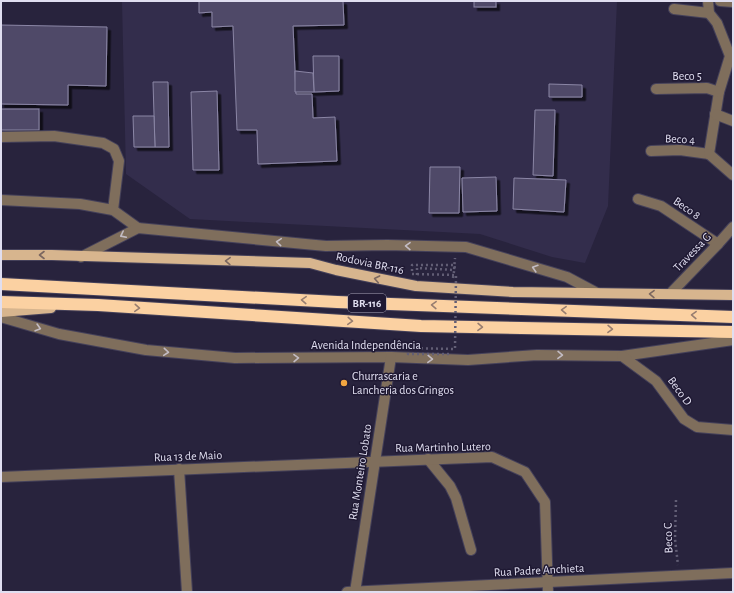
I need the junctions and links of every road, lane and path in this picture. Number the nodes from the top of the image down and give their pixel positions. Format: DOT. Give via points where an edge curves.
graph roads {
  1 [pos="708,1"];
  2 [pos="720,1"];
  3 [pos="733,2"];
  4 [pos="674,9"];
  5 [pos="709,13"];
  6 [pos="656,89"];
  7 [pos="719,92"];
  8 [pos="715,114"];
  9 [pos="733,121"];
  10 [pos="1,137"];
  11 [pos="651,151"];
  12 [pos="709,154"];
  13 [pos="733,175"];
  14 [pos="638,199"];
  15 [pos="1,200"];
  16 [pos="113,210"];
  17 [pos="733,227"];
  18 [pos="138,228"];
  19 [pos="718,244"];
  20 [pos="456,246"];
  21 [pos="1,255"];
  22 [pos="81,257"];
  23 [pos="1,284"];
  24 [pos="597,293"];
  25 [pos="670,294"];
  26 [pos="733,295"];
  27 [pos="1,302"];
  28 [pos="98,305"];
  29 [pos="1,312"];
  30 [pos="733,316"];
  31 [pos="1,317"];
  32 [pos="733,332"];
  33 [pos="733,340"];
  34 [pos="449,354"];
  35 [pos="622,356"];
  36 [pos="392,357"];
  37 [pos="733,430"];
  38 [pos="428,459"];
  39 [pos="375,461"];
  40 [pos="179,469"];
  41 [pos="1,477"];
  42 [pos="676,500"];
  43 [pos="471,550"];
  44 [pos="733,573"];
  45 [pos="679,576"];
  46 [pos="548,587"];
  47 [pos="187,592"];
  48 [pos="347,592"];
  49 [pos="355,592"];
  1 -- 5 [label="street"];
  2 -- 3 [label="street"];
  4 -- 5 [label="street"];
  5 -- 7 [label="street" via="717,23 730,56"];
  6 -- 7 [label="street, Beco 5" via="707,88"];
  7 -- 8 [label="street"];
  8 -- 9 [label="street"];
  8 -- 12 [label="street"];
  10 -- 16 [label="street" via="54,136 103,143 114,149 119,161"];
  11 -- 12 [label="street, Beco 4" via="680,150"];
  12 -- 13 [label="street"];
  14 -- 19 [label="street, Beco 8" via="661,206"];
  15 -- 16 [label="street" via="80,204"];
  16 -- 18 [label="street"];
  17 -- 19 [label="street, Travessa G"];
  20 -- 18 [label="street, one-way" via="326,246"];
  18 -- 22 [label="street, one-way"];
  19 -- 25 [label="street, Travessa G"];
  24 -- 20 [label="street, one-way" via="567,277 466,246"];
  20 -- 34 [label="path, bridge" via="454,270 417,268 417,276 454,278 455,265 412,264 412,274 456,275 455,348 408,348 408,354"];
  22 -- 21 [label="main road, Rodovia BR-116, one-way"];
  24 -- 22 [label="main road, Rodovia BR-116, one-way" via="514,292 416,286 310,263"];
  30 -- 23 [label="highway, BR-116, one-way" via="337,302"];
  25 -- 24 [label="main road, Rodovia BR-116, one-way"];
  25 -- 26 [label="main road, Rodovia BR-116"];
  27 -- 28 [label="highway, BR-116"];
  28 -- 29 [label="main road"];
  28 -- 32 [label="highway, BR-116, one-way" via="421,326"];
  31 -- 36 [label="street, Avenida Independência, one-way" via="59,334 146,350 235,358"];
  33 -- 35 [label="street, Avenida Independência"];
  36 -- 35 [label="street, Avenida Independência, one-way" via="468,360 537,354"];
  35 -- 37 [label="street, Beco D" via="656,381 684,419 697,427"];
  36 -- 39 [label="street, Rua Monteiro Lobato"];
  38 -- 39 [label="street, Rua Martinho Lutero"];
  38 -- 43 [label="street" via="450,486 456,498"];
  38 -- 46 [label="street, Rua Martinho Lutero" via="492,457 525,472 545,502"];
  39 -- 40 [label="street, Rua 13 de Maio"];
  39 -- 49 [label="street, Rua Monteiro Lobato"];
  40 -- 41 [label="street, Rua 13 de Maio"];
  40 -- 47 [label="street"];
  42 -- 45 [label="path, Beco C" via="675,539"];
  44 -- 45 [label="street, Rua Padre Anchieta"];
  45 -- 46 [label="street, Rua Padre Anchieta"];
  46 -- 49 [label="street, Rua Padre Anchieta"];
  48 -- 49 [label="street, Rua Padre Anchieta"];
}
